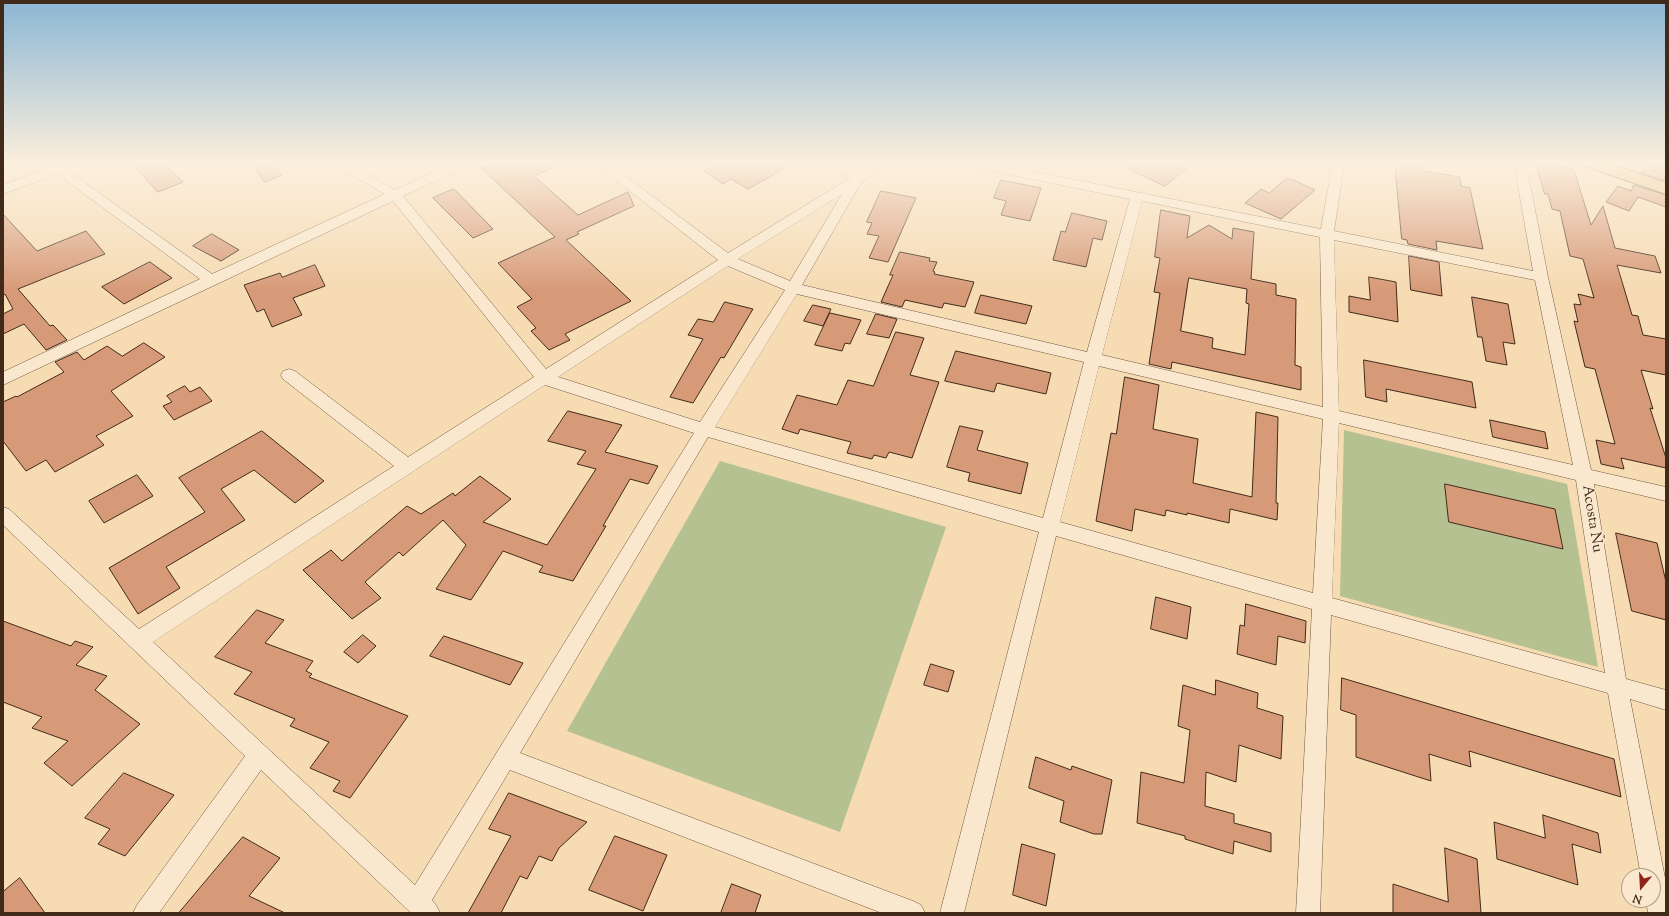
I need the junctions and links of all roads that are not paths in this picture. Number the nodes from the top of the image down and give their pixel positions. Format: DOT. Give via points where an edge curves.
graph roads {
  1 [pos="109,206"];
  2 [pos="373,206"];
  3 [pos="405,206"];
  4 [pos="656,206"];
  5 [pos="814,206"];
  6 [pos="842,206"];
  7 [pos="1135,206"];
  8 [pos="1181,206"];
  9 [pos="1332,206"];
  10 [pos="1528,206"];
  11 [pos="1327,235"];
  12 [pos="727,260"];
  13 [pos="1541,277"];
  14 [pos="211,280"];
  15 [pos="793,288"];
  16 [pos="1092,360"];
  17 [pos="289,375"];
  18 [pos="3,379"];
  19 [pos="545,379"];
  20 [pos="1331,416"];
  21 [pos="704,430"];
  22 [pos="408,467"];
  23 [pos="1584,475"];
  24 [pos="1666,494"];
  25 [pos="4,517"];
  26 [pos="1049,527"];
  27 [pos="1323,604"];
  28 [pos="137,641"];
  29 [pos="1617,685"];
  30 [pos="1666,700"];
  31 [pos="259,755"];
  32 [pos="506,758"];
  33 [pos="1651,868"];
  34 [pos="423,908"];
  35 [pos="145,913"];
  36 [pos="913,913"];
  37 [pos="952,913"];
  38 [pos="1308,913"];
  1 -- 14 [label="street"];
  2 -- 14 [label="street"];
  3 -- 19 [label="street"];
  4 -- 12 [label="street"];
  5 -- 12 [label="street"];
  6 -- 15 [label="street"];
  7 -- 16 [label="street"];
  8 -- 11 [label="street"];
  9 -- 11 [label="street"];
  10 -- 13 [label="street, Acosta Ñu"];
  11 -- 13 [label="street"];
  11 -- 20 [label="street"];
  12 -- 15 [label="street"];
  12 -- 19 [label="street"];
  13 -- 23 [label="street, Acosta Ñu"];
  14 -- 18 [label="street"];
  15 -- 16 [label="street"];
  15 -- 21 [label="street"];
  16 -- 20 [label="street"];
  16 -- 26 [label="street"];
  17 -- 22 [label="street"];
  19 -- 21 [label="street"];
  19 -- 22 [label="street"];
  20 -- 23 [label="street"];
  20 -- 27 [label="street"];
  21 -- 26 [label="street"];
  21 -- 32 [label="street"];
  22 -- 28 [label="street"];
  23 -- 24 [label="street"];
  23 -- 29 [label="street, Acosta Ñu"];
  25 -- 28 [label="street"];
  26 -- 27 [label="street"];
  26 -- 37 [label="street"];
  27 -- 29 [label="street"];
  27 -- 38 [label="street"];
  28 -- 31 [label="street"];
  29 -- 30 [label="street"];
  29 -- 33 [label="street, Acosta Ñu"];
  31 -- 34 [label="street"];
  31 -- 35 [label="street"];
  32 -- 34 [label="street"];
  32 -- 36 [label="street"];
}
